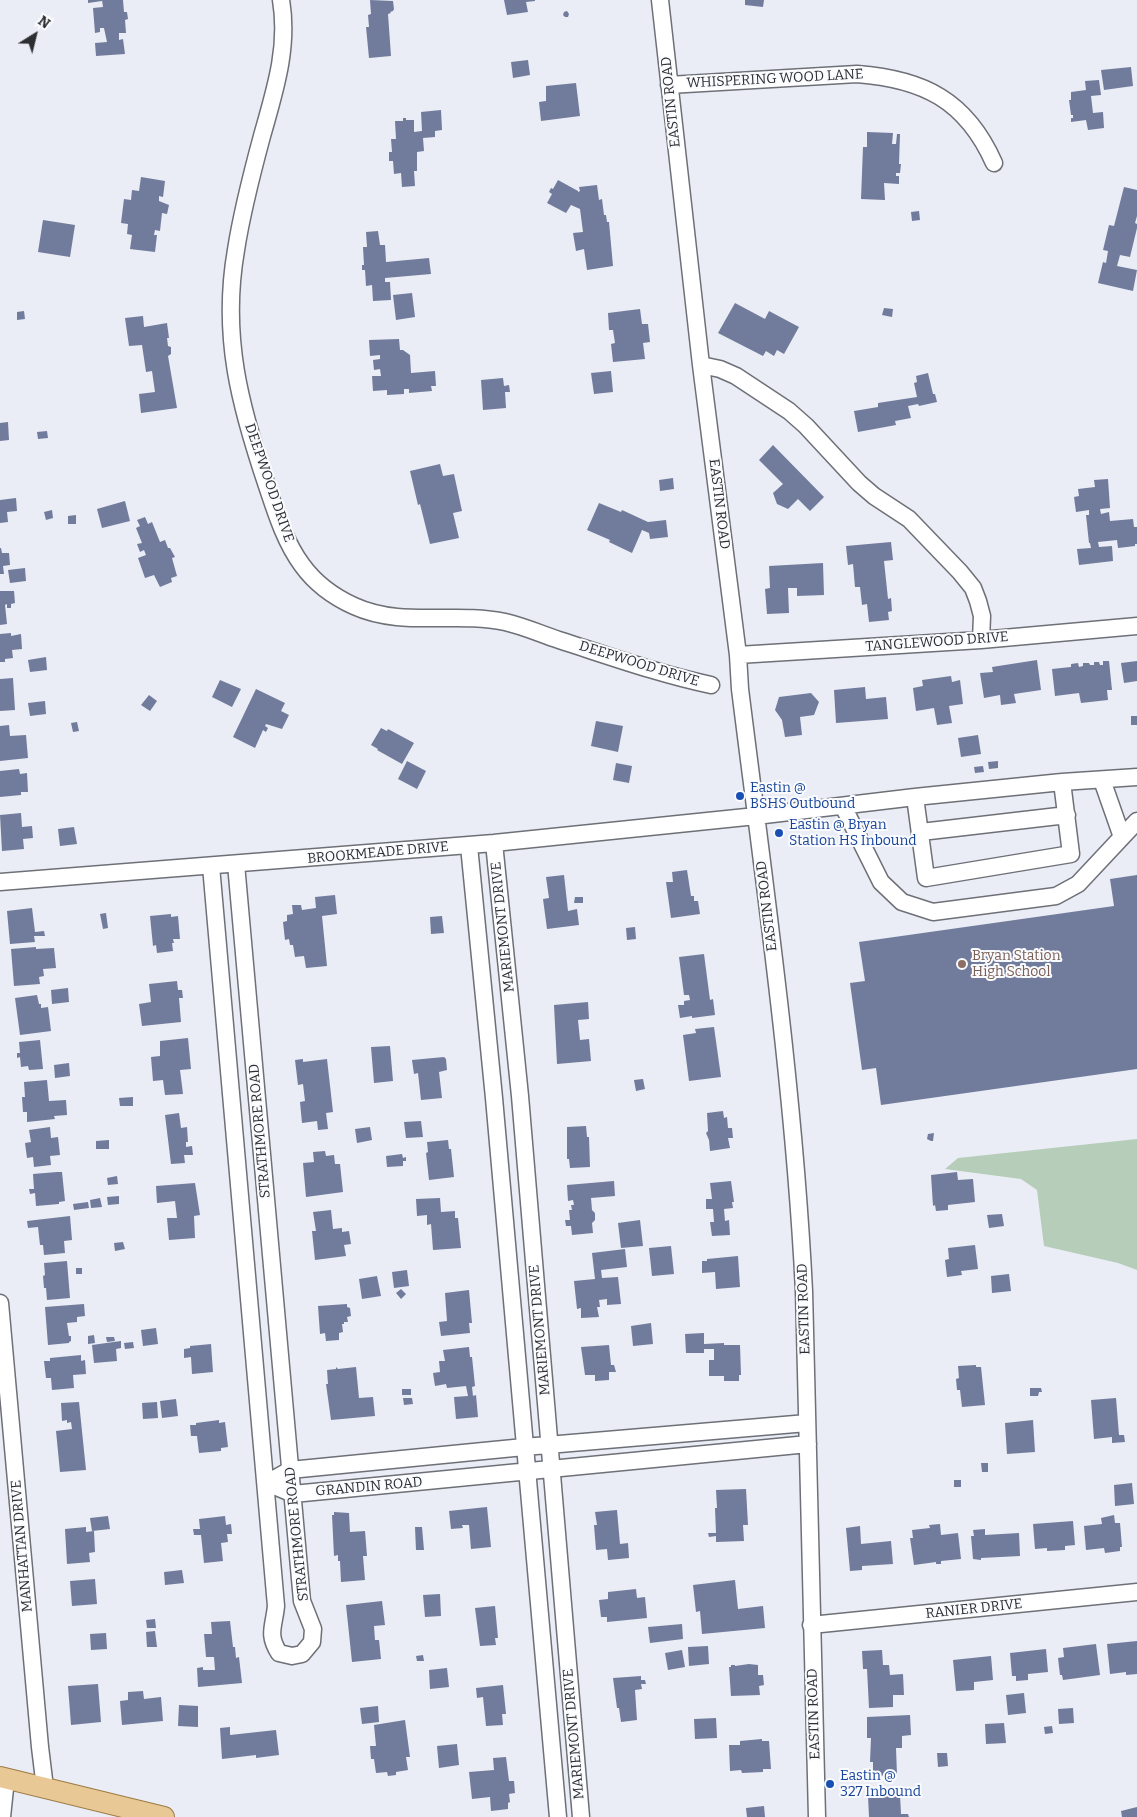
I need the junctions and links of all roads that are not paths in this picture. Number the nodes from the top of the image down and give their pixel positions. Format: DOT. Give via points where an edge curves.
graph roads {
  1 [pos="281,0"];
  2 [pos="660,0"];
  3 [pos="669,84"];
  4 [pos="994,163"];
  5 [pos="701,365"];
  6 [pos="1137,626"];
  7 [pos="981,640"];
  8 [pos="738,655"];
  9 [pos="711,685"];
  10 [pos="1137,777"];
  11 [pos="1102,780"];
  12 [pos="1062,782"];
  13 [pos="916,797"];
  14 [pos="843,806"];
  15 [pos="1067,815"];
  16 [pos="756,816"];
  17 [pos="1137,821"];
  18 [pos="921,832"];
  19 [pos="1122,836"];
  20 [pos="494,844"];
  21 [pos="469,846"];
  22 [pos="236,864"];
  23 [pos="211,866"];
  24 [pos="0,882"];
  25 [pos="520,1096"];
  26 [pos="494,1098"];
  27 [pos="0,1303"];
  28 [pos="807,1423"];
  29 [pos="808,1444"];
  30 [pos="550,1445"];
  31 [pos="524,1447"];
  32 [pos="290,1470"];
  33 [pos="552,1470"];
  34 [pos="527,1472"];
  35 [pos="267,1483"];
  36 [pos="293,1494"];
  37 [pos="1137,1592"];
  38 [pos="812,1626"];
  39 [pos="3,1778"];
  40 [pos="45,1788"];
  41 [pos="2,1817"];
  42 [pos="164,1817"];
  43 [pos="558,1817"];
  44 [pos="581,1817"];
  45 [pos="817,1817"];
  1 -- 9 [label="street, DEEPWOOD DRIVE" via="282,61 239,232 231,288 230,324 241,398 274,509 289,546 303,567 333,595 374,614 404,619 458,618 506,622 676,678"];
  2 -- 3 [label="street, EASTIN ROAD"];
  3 -- 4 [label="street, WHISPERING WOOD LANE" via="857,74 904,80 947,101 964,116 982,139"];
  3 -- 5 [label="street, EASTIN ROAD"];
  5 -- 7 [label="street" via="736,376 789,411 859,483 909,519 973,588 982,616"];
  5 -- 8 [label="street, EASTIN ROAD"];
  6 -- 7 [label="street, TANGLEWOOD DRIVE"];
  7 -- 8 [label="street, TANGLEWOOD DRIVE"];
  8 -- 16 [label="street, EASTIN ROAD"];
  10 -- 11 [label="street, BROOKMEADE DRIVE"];
  11 -- 12 [label="street, BROOKMEADE DRIVE"];
  11 -- 19 [label="street"];
  12 -- 13 [label="street, BROOKMEADE DRIVE"];
  12 -- 15 [label="street"];
  13 -- 14 [label="street, BROOKMEADE DRIVE"];
  13 -- 18 [label="street"];
  14 -- 16 [label="street, BROOKMEADE DRIVE"];
  14 -- 19 [label="street" via="880,882 902,902 933,912 1056,896 1078,884"];
  15 -- 18 [label="street"];
  15 -- 18 [label="street" via="1071,854 926,878"];
  16 -- 20 [label="street, BROOKMEADE DRIVE"];
  16 -- 28 [label="street, EASTIN ROAD" via="790,1097 801,1224"];
  17 -- 19 [label="street"];
  20 -- 21 [label="street, BROOKMEADE DRIVE"];
  20 -- 25 [label="street, MARIEMONT DRIVE"];
  21 -- 22 [label="street, BROOKMEADE DRIVE"];
  21 -- 26 [label="street, MARIEMONT DRIVE"];
  22 -- 23 [label="street, BROOKMEADE DRIVE"];
  22 -- 32 [label="street, STRATHMORE ROAD"];
  23 -- 24 [label="street, BROOKMEADE DRIVE"];
  23 -- 35 [label="street, STRATHMORE ROAD"];
  25 -- 26 [label="street"];
  25 -- 30 [label="street, MARIEMONT DRIVE"];
  26 -- 31 [label="street, MARIEMONT DRIVE"];
  27 -- 40 [label="street, MANHATTAN DRIVE"];
  28 -- 29 [label="street, EASTIN ROAD"];
  28 -- 30 [label="street, GRANDIN ROAD"];
  29 -- 33 [label="street, GRANDIN ROAD"];
  29 -- 38 [label="street, EASTIN ROAD"];
  30 -- 31 [label="street, GRANDIN ROAD"];
  30 -- 33 [label="street, MARIEMONT DRIVE"];
  31 -- 32 [label="street, GRANDIN ROAD"];
  31 -- 34 [label="street, MARIEMONT DRIVE"];
  32 -- 35 [label="street, GRANDIN ROAD"];
  32 -- 36 [label="street, STRATHMORE ROAD"];
  33 -- 34 [label="street, GRANDIN ROAD"];
  33 -- 44 [label="street, MARIEMONT DRIVE"];
  34 -- 36 [label="street, GRANDIN ROAD"];
  34 -- 43 [label="street, MARIEMONT DRIVE"];
  35 -- 36 [label="street, GRANDIN ROAD"];
  35 -- 36 [label="street, STRATHMORE ROAD" via="276,1606 270,1631 279,1653 292,1656 302,1654 312,1642 313,1629 302,1601"];
  37 -- 38 [label="street, RANIER DRIVE"];
  38 -- 45 [label="street, EASTIN ROAD"];
  39 -- 40 [label="main road"];
  39 -- 41 [label="street"];
  40 -- 42 [label="main road"];
}
